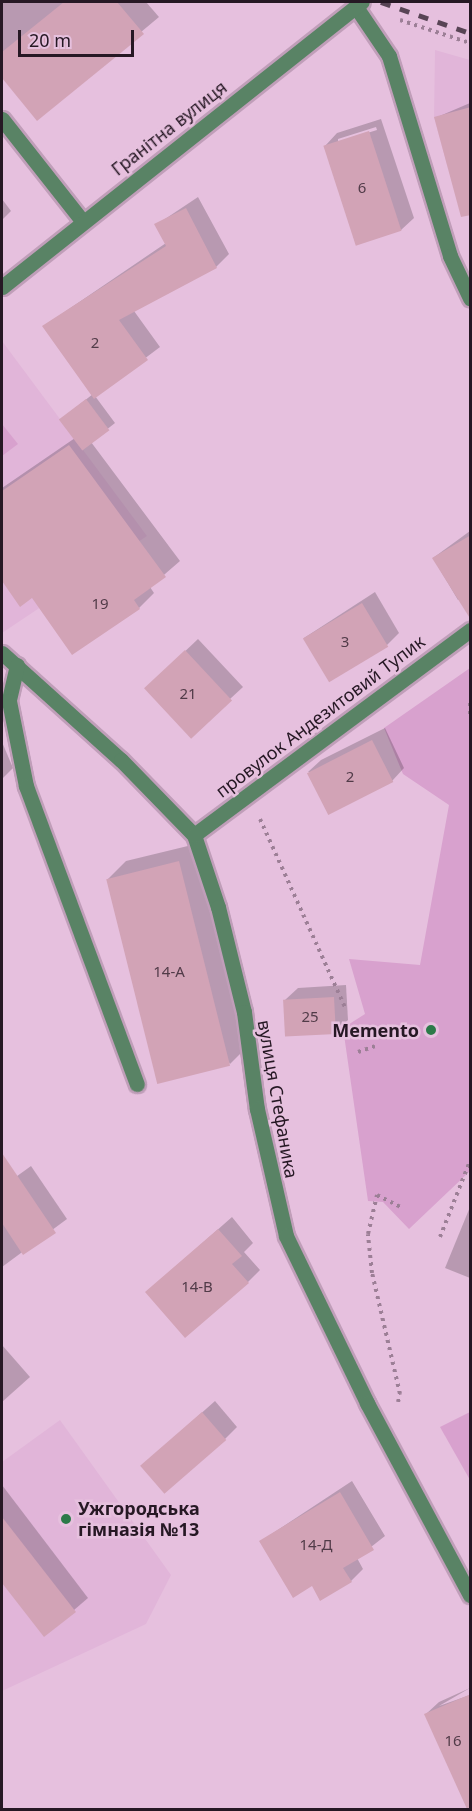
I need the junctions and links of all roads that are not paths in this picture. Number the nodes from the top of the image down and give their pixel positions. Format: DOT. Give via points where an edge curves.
graph roads {
  1 [pos="359,4"];
  2 [pos="2,119"];
  3 [pos="83,222"];
  4 [pos="2,287"];
  5 [pos="471,298"];
  6 [pos="471,630"];
  7 [pos="2,653"];
  8 [pos="17,664"];
  9 [pos="194,835"];
  10 [pos="137,1084"];
  11 [pos="471,1595"];
  1 -- 3 [label="street, Гранітна вулиця"];
  1 -- 5 [label="street" via="388,56 450,256"];
  2 -- 3 [label="street"];
  3 -- 4 [label="street, Гранітна вулиця"];
  6 -- 9 [label="street, провулок Андезитовий Тупик"];
  7 -- 8 [label="street, вулиця Стефаника"];
  8 -- 9 [label="street, вулиця Стефаника"];
  8 -- 10 [label="street" via="9,700 26,786"];
  9 -- 11 [label="street, вулиця Стефаника" via="218,906 244,1012 257,1109 286,1236"];
}
